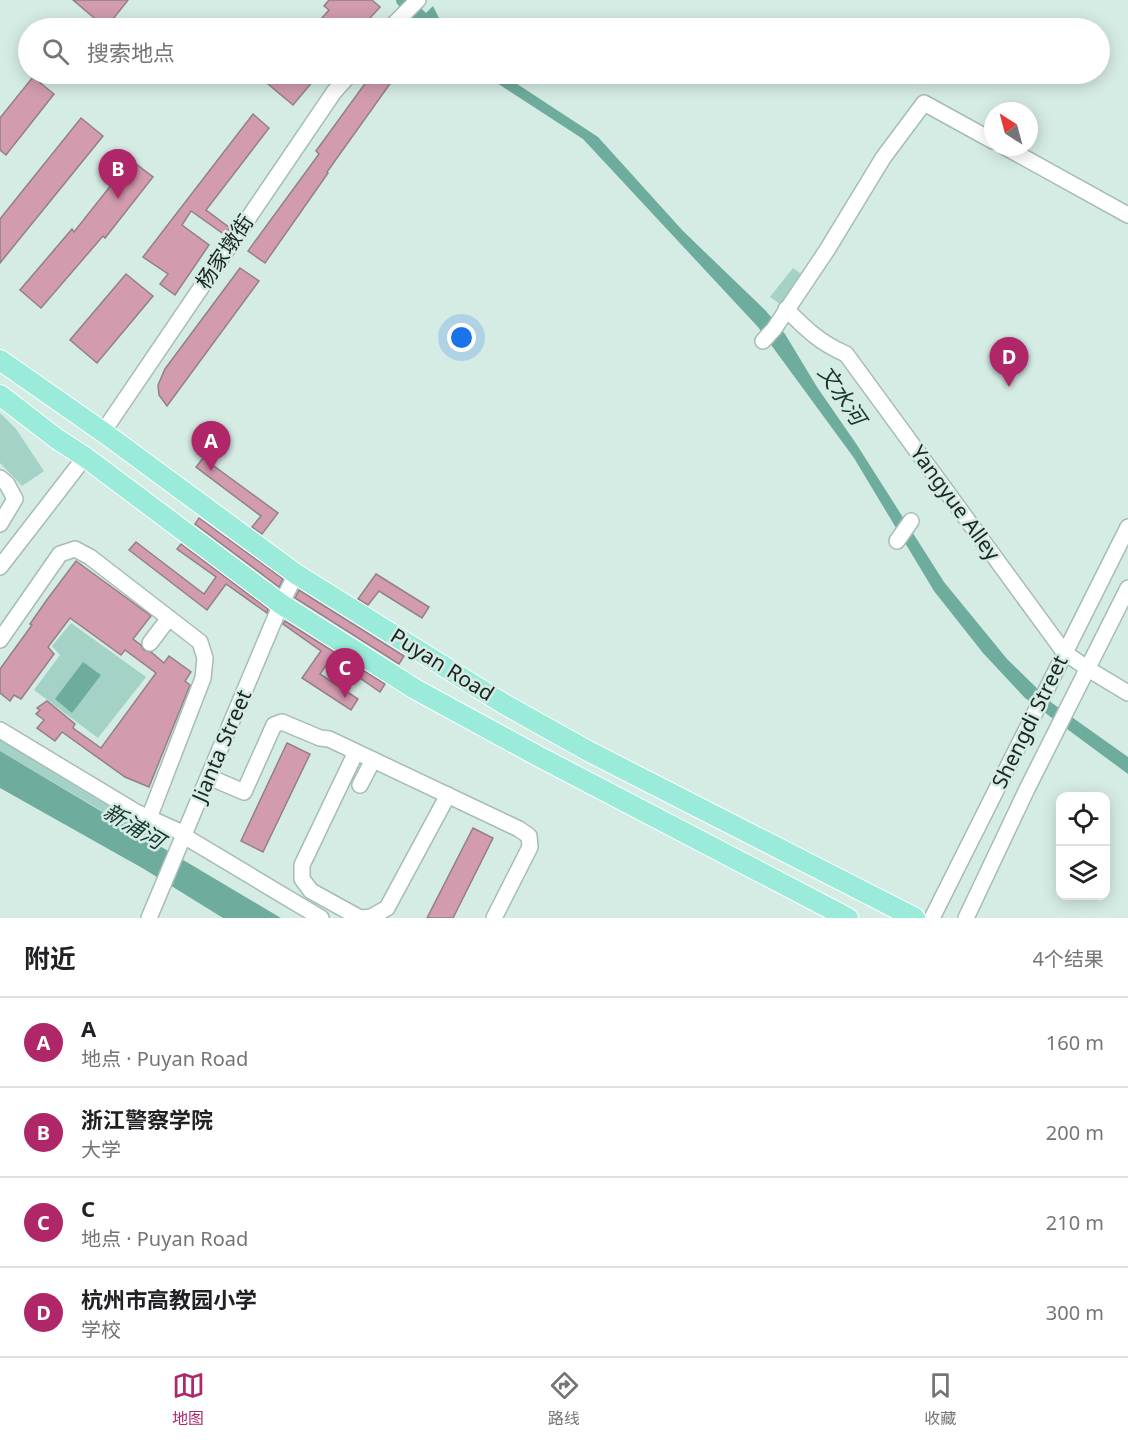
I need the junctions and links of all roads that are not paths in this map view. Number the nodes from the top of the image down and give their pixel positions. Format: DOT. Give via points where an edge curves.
graph roads {
  1 [pos="418,0"];
  2 [pos="401,18"];
  3 [pos="341,84"];
  4 [pos="984,136"];
  5 [pos="1021,156"];
  6 [pos="1128,215"];
  7 [pos="783,315"];
  8 [pos="763,341"];
  9 [pos="0,360"];
  10 [pos="0,394"];
  11 [pos="103,432"];
  12 [pos="85,457"];
  13 [pos="0,478"];
  14 [pos="911,520"];
  15 [pos="0,524"];
  16 [pos="1128,527"];
  17 [pos="897,541"];
  18 [pos="0,567"];
  19 [pos="296,574"];
  20 [pos="1128,588"];
  21 [pos="281,604"];
  22 [pos="169,618"];
  23 [pos="0,640"];
  24 [pos="150,643"];
  25 [pos="1064,652"];
  26 [pos="1088,669"];
  27 [pos="1128,693"];
  28 [pos="0,730"];
  29 [pos="356,752"];
  30 [pos="373,760"];
  31 [pos="209,777"];
  32 [pos="360,785"];
  33 [pos="448,795"];
  34 [pos="149,818"];
  35 [pos="182,840"];
  36 [pos="149,918"];
  37 [pos="321,918"];
  38 [pos="361,918"];
  39 [pos="494,918"];
  40 [pos="848,918"];
  41 [pos="915,918"];
  42 [pos="932,918"];
  43 [pos="966,918"];
  1 -- 2 [label="street"];
  3 -- 11 [label="street, 杨家墩街"];
  4 -- 7 [label="street" via="924,103 883,158"];
  5 -- 6 [label="street"];
  7 -- 8 [label="street"];
  7 -- 25 [label="street, Yangyue Alley" via="828,347 846,354"];
  9 -- 11 [label="main road, Puyan Road"];
  10 -- 12 [label="main road, Puyan Road"];
  11 -- 19 [label="main road, Puyan Road"];
  12 -- 18 [label="street"];
  12 -- 21 [label="main road, Puyan Road"];
  13 -- 15 [label="street" via="15,499"];
  14 -- 17 [label="street"];
  16 -- 25 [label="street, Shengdi Street"];
  19 -- 21 [label="street, Jianta Street"];
  19 -- 41 [label="main road, Puyan Road" via="504,704 590,752"];
  20 -- 26 [label="street, Shengdi Street"];
  21 -- 31 [label="street, Jianta Street"];
  21 -- 40 [label="main road, Puyan Road" via="415,689"];
  22 -- 23 [label="street" via="75,549 60,554"];
  22 -- 24 [label="street"];
  22 -- 34 [label="street" via="200,642 205,658 203,678"];
  25 -- 26 [label="street, Yangyue Alley"];
  25 -- 42 [label="street, Shengdi Street"];
  26 -- 27 [label="street, Yangyue Alley"];
  26 -- 43 [label="street, Shengdi Street"];
  28 -- 34 [label="street"];
  29 -- 30 [label="street"];
  29 -- 31 [label="street" via="282,722 274,725 244,792"];
  29 -- 38 [label="street" via="302,865 302,879 311,891"];
  30 -- 32 [label="street"];
  30 -- 33 [label="street"];
  31 -- 35 [label="street, Jianta Street"];
  33 -- 38 [label="street" via="387,908"];
  33 -- 39 [label="street" via="529,836 530,847"];
  34 -- 35 [label="street"];
  35 -- 36 [label="street, Jianta Street"];
  35 -- 37 [label="street"];
}
